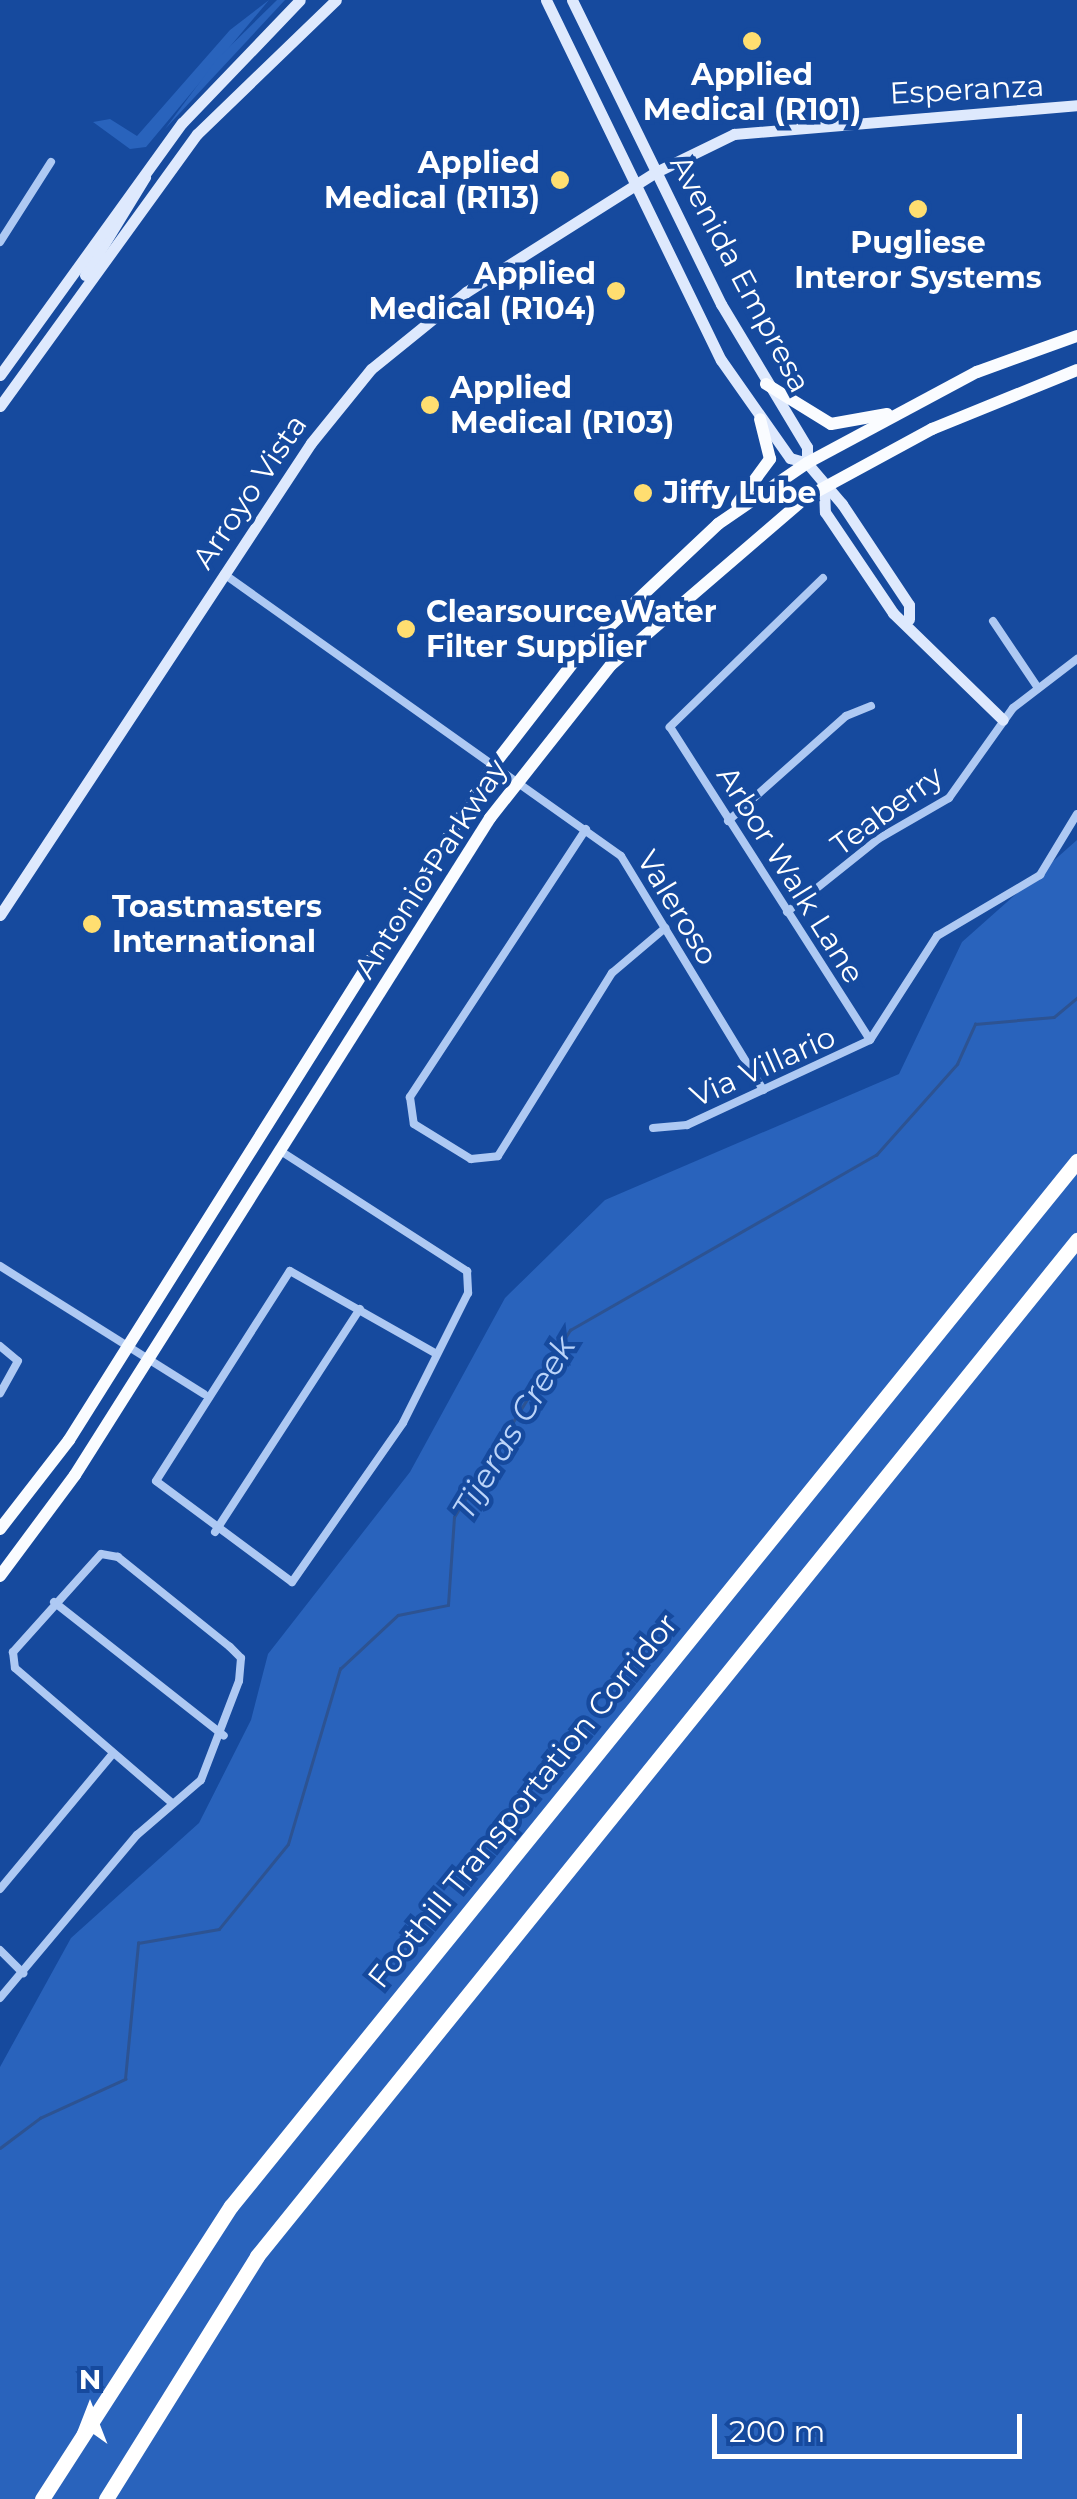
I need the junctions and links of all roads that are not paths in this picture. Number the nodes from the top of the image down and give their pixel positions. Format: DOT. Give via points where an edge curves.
graph roads {
  1 [pos="300,0"];
  2 [pos="336,0"];
  3 [pos="546,0"];
  4 [pos="572,0"];
  5 [pos="236,61"];
  6 [pos="1077,105"];
  7 [pos="50,162"];
  8 [pos="656,172"];
  9 [pos="145,173"];
  10 [pos="160,184"];
  11 [pos="634,187"];
  12 [pos="0,242"];
  13 [pos="76,300"];
  14 [pos="1077,336"];
  15 [pos="1077,370"];
  16 [pos="0,375"];
  17 [pos="766,384"];
  18 [pos="0,406"];
  19 [pos="890,414"];
  20 [pos="760,419"];
  21 [pos="807,463"];
  22 [pos="824,487"];
  23 [pos="718,524"];
  24 [pos="224,574"];
  25 [pos="823,578"];
  26 [pos="993,621"];
  27 [pos="1077,660"];
  28 [pos="1038,688"];
  29 [pos="871,706"];
  30 [pos="1002,720"];
  31 [pos="493,766"];
  32 [pos="516,781"];
  33 [pos="1077,814"];
  34 [pos="728,821"];
  35 [pos="586,829"];
  36 [pos="788,912"];
  37 [pos="0,915"];
  38 [pos="665,928"];
  39 [pos="870,1040"];
  40 [pos="763,1090"];
  41 [pos="653,1128"];
  42 [pos="279,1150"];
  43 [pos="1077,1161"];
  44 [pos="1077,1240"];
  45 [pos="0,1266"];
  46 [pos="360,1308"];
  47 [pos="0,1346"];
  48 [pos="126,1346"];
  49 [pos="435,1354"];
  50 [pos="148,1360"];
  51 [pos="0,1393"];
  52 [pos="204,1394"];
  53 [pos="0,1529"];
  54 [pos="215,1532"];
  55 [pos="0,1576"];
  56 [pos="54,1602"];
  57 [pos="224,1736"];
  58 [pos="110,1756"];
  59 [pos="172,1802"];
  60 [pos="0,1889"];
  61 [pos="0,1950"];
  62 [pos="24,1973"];
  63 [pos="0,1998"];
  64 [pos="42,2499"];
  65 [pos="106,2499"];
  1 -- 5 [label="main road"];
  2 -- 10 [label="main road" via="240,87"];
  3 -- 11 [label="main road, Avenida Empresa"];
  4 -- 8 [label="main road, Avenida Empresa"];
  5 -- 9 [label="main road"];
  5 -- 10 [label="main road" via="166,156"];
  6 -- 8 [label="main road, Esperanza" via="979,120 771,125"];
  7 -- 12 [label="street"];
  8 -- 11 [label="main road, Esperanza"];
  8 -- 17 [label="main road, Avenida Empresa"];
  9 -- 13 [label="main road"];
  9 -- 16 [label="main road"];
  10 -- 13 [label="main road"];
  11 -- 20 [label="main road, Avenida Empresa"];
  11 -- 24 [label="main road, Arroyo Vista" via="466,292 371,369"];
  13 -- 18 [label="main road"];
  14 -- 19 [label="main road, Antonio Parkway"];
  15 -- 22 [label="main road, Antonio Parkway" via="946,423"];
  17 -- 19 [label="main road" via="831,424"];
  17 -- 21 [label="main road, Avenida Empresa" via="808,447"];
  19 -- 21 [label="main road, Antonio Parkway"];
  20 -- 21 [label="main road, Avenida Empresa" via="790,458"];
  20 -- 23 [label="main road" via="766,470"];
  21 -- 22 [label="main road, Avenida Empresa"];
  21 -- 23 [label="main road, Antonio Parkway"];
  22 -- 30 [label="main road, Avenida Empresa" via="825,512 893,613 909,619"];
  22 -- 32 [label="main road, Antonio Parkway" via="642,634"];
  23 -- 31 [label="main road, Antonio Parkway" via="580,655"];
  24 -- 31 [label="street, Valeroso"];
  24 -- 37 [label="main road, Arroyo Vista"];
  25 -- 34 [label="street, Arbor Walk Lane" via="672,719 671,736"];
  26 -- 28 [label="street"];
  27 -- 28 [label="street, Teaberry"];
  28 -- 30 [label="street, Teaberry"];
  29 -- 34 [label="street" via="846,716"];
  30 -- 36 [label="street, Teaberry" via="949,798 878,839"];
  31 -- 32 [label="street, Valeroso"];
  31 -- 48 [label="main road, Antonio Parkway"];
  32 -- 35 [label="street, Valeroso"];
  32 -- 42 [label="main road, Antonio Parkway"];
  33 -- 39 [label="street, Via Villario" via="1040,875 937,936"];
  34 -- 36 [label="street, Arbor Walk Lane"];
  35 -- 38 [label="street, Valeroso" via="621,856"];
  35 -- 38 [label="street" via="408,1111 414,1124 486,1163 612,973"];
  36 -- 39 [label="street, Arbor Walk Lane"];
  38 -- 40 [label="street, Valeroso"];
  39 -- 40 [label="street, Via Villario"];
  40 -- 41 [label="street, Via Villario" via="687,1124"];
  42 -- 49 [label="street" via="467,1271 468,1293"];
  42 -- 50 [label="main road, Antonio Parkway"];
  43 -- 64 [label="highway, Foothill Transportation Corridor" via="231,2206"];
  44 -- 65 [label="highway" via="257,2256"];
  45 -- 48 [label="street"];
  46 -- 49 [label="street"];
  46 -- 52 [label="street" via="290,1272"];
  46 -- 54 [label="street"];
  47 -- 51 [label="street" via="18,1366"];
  48 -- 50 [label="street"];
  48 -- 53 [label="main road, Antonio Parkway"];
  49 -- 54 [label="street" via="403,1423 292,1582"];
  50 -- 52 [label="street"];
  50 -- 55 [label="main road, Antonio Parkway"];
  52 -- 54 [label="street" via="156,1481"];
  56 -- 57 [label="street"];
  56 -- 57 [label="street" via="101,1554 118,1557 241,1658"];
  56 -- 58 [label="street" via="12,1658"];
  57 -- 59 [label="street" via="200,1780"];
  58 -- 59 [label="street"];
  58 -- 60 [label="street"];
  59 -- 62 [label="street"];
  61 -- 62 [label="street"];
  62 -- 63 [label="street"];
}
